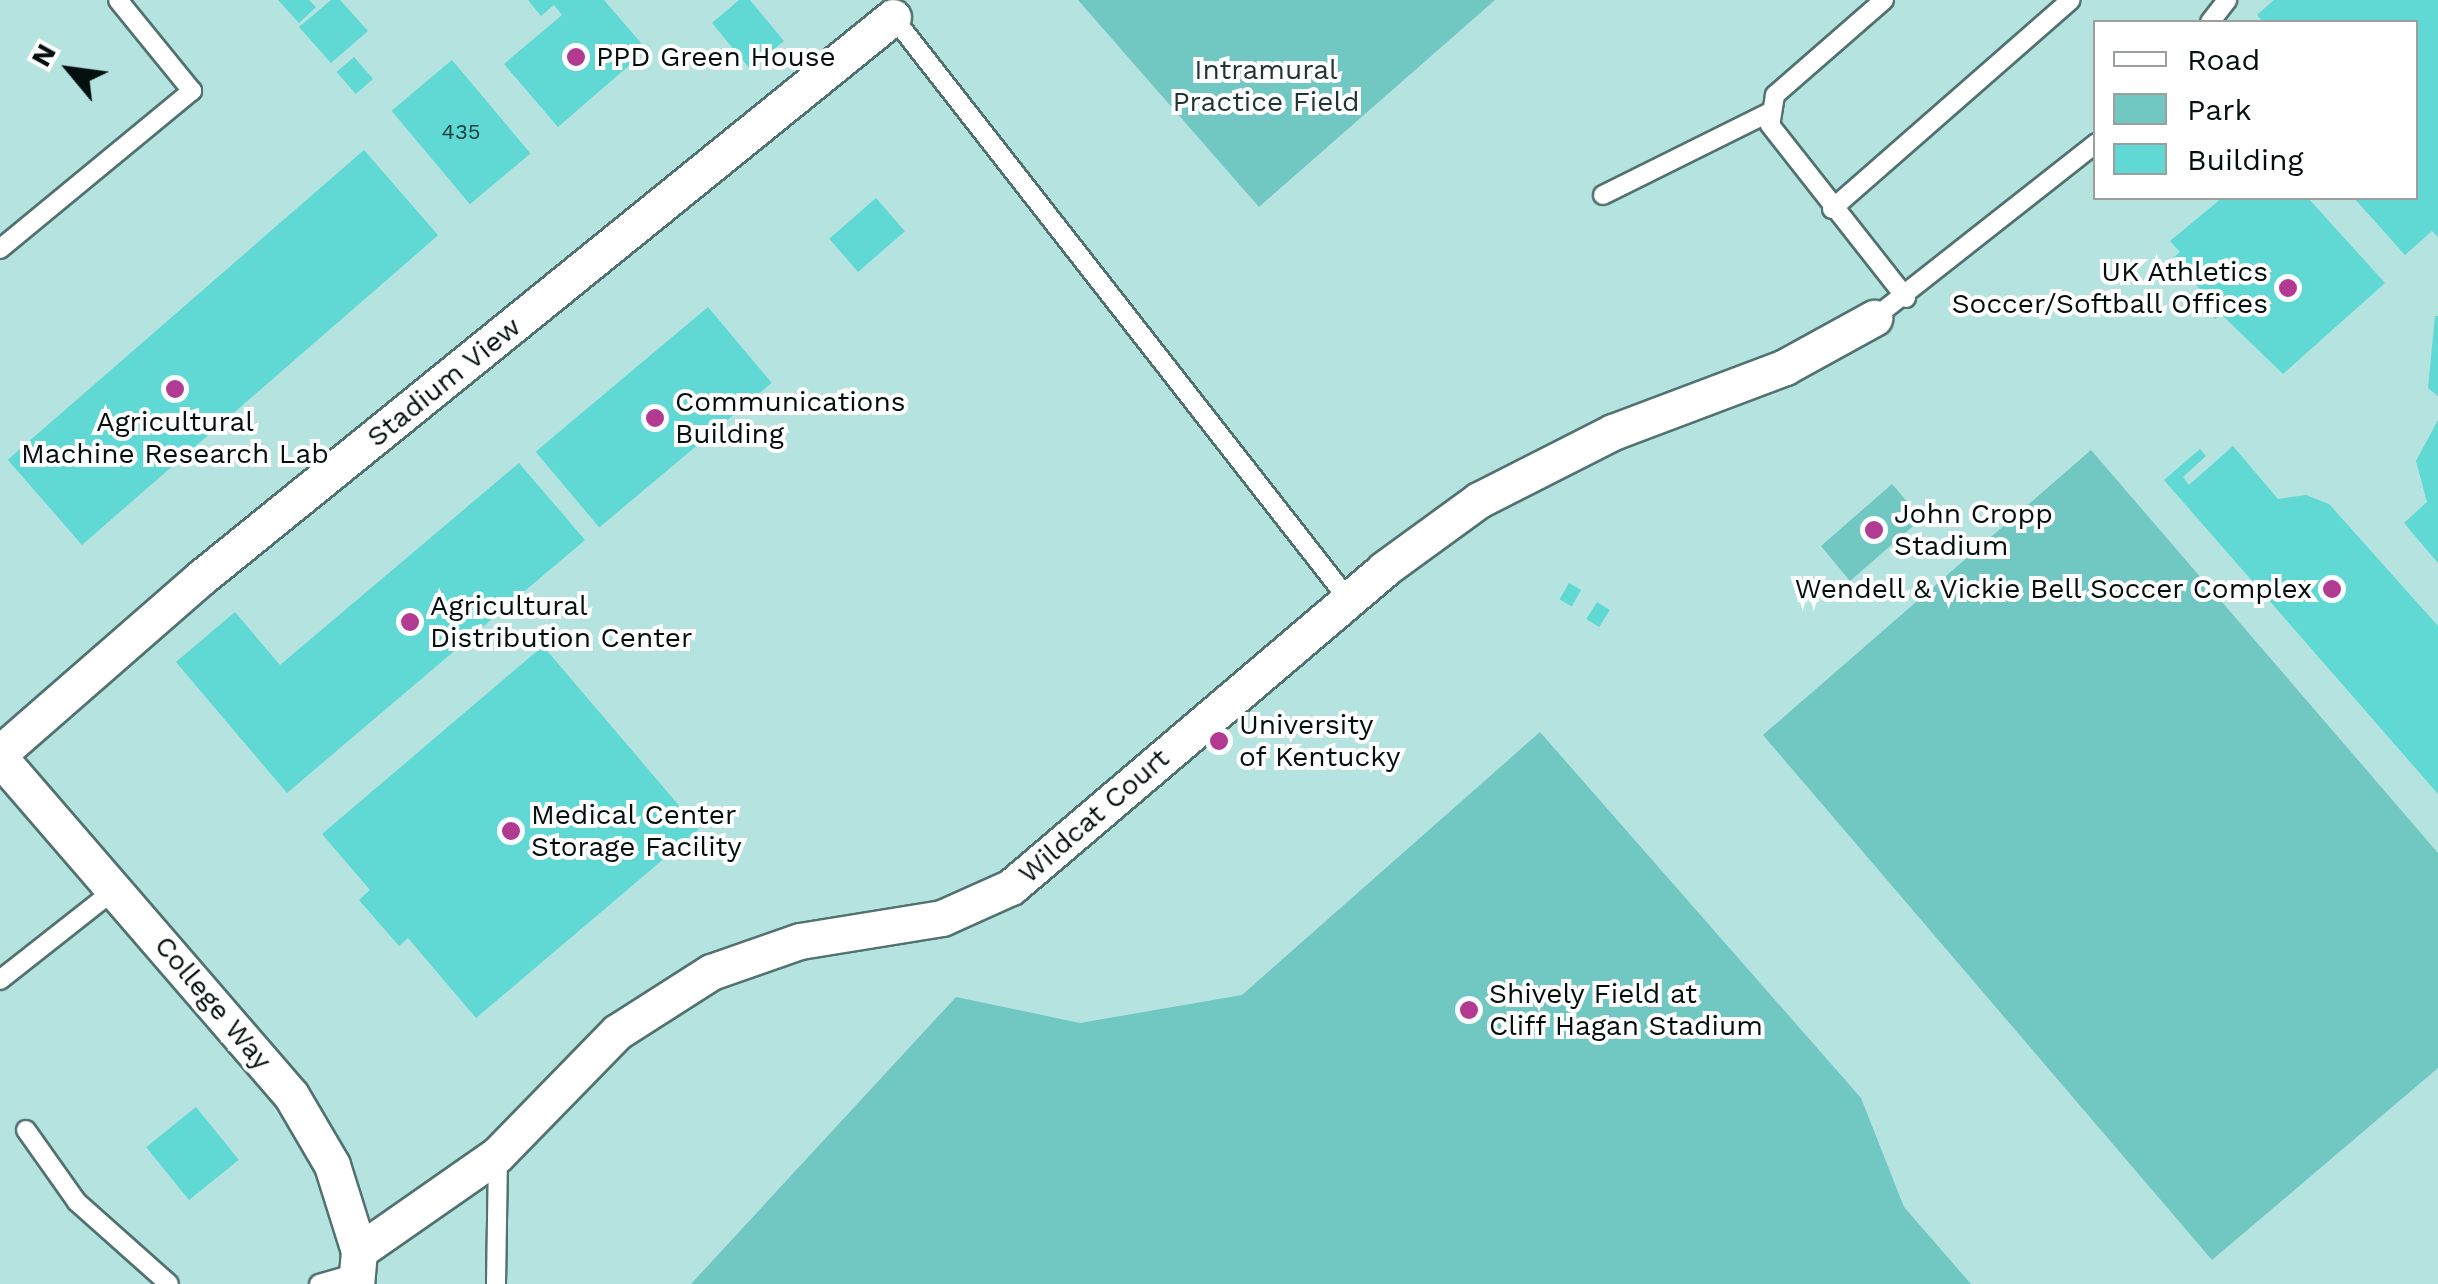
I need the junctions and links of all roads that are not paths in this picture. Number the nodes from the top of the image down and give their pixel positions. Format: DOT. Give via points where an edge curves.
graph roads {
  1 [pos="118,0"];
  2 [pos="1884,0"];
  3 [pos="2071,0"];
  4 [pos="2227,0"];
  5 [pos="893,17"];
  6 [pos="2212,20"];
  7 [pos="1770,112"];
  8 [pos="2093,145"];
  9 [pos="1603,194"];
  10 [pos="1832,208"];
  11 [pos="0,248"];
  12 [pos="1906,298"];
  13 [pos="1874,318"];
  14 [pos="1348,599"];
  15 [pos="0,756"];
  16 [pos="117,888"];
  17 [pos="0,980"];
  18 [pos="26,1130"];
  19 [pos="498,1154"];
  20 [pos="357,1269"];
  21 [pos="169,1284"];
  22 [pos="319,1284"];
  23 [pos="496,1284"];
  1 -- 11 [label="lane" via="192,91"];
  2 -- 7 [label="lane" via="1775,95"];
  3 -- 10 [label="lane"];
  4 -- 6 [label="lane"];
  5 -- 14 [label="lane"];
  5 -- 15 [label="street, Stadium View" via="204,576"];
  7 -- 9 [label="lane"];
  7 -- 10 [label="lane" via="1778,142"];
  8 -- 12 [label="lane"];
  10 -- 12 [label="lane"];
  12 -- 13 [label="lane"];
  13 -- 14 [label="street, Wildcat Court" via="1785,367 1524,473"];
  14 -- 19 [label="street, Wildcat Court" via="1011,888 942,918 800,941 711,972 617,1032"];
  15 -- 16 [label="street, College Way"];
  16 -- 17 [label="lane"];
  16 -- 20 [label="street, College Way" via="291,1095 332,1164"];
  18 -- 21 [label="lane" via="77,1202"];
  19 -- 20 [label="street, Wildcat Court"];
  19 -- 23 [label="lane"];
  20 -- 22 [label="lane"];
}
